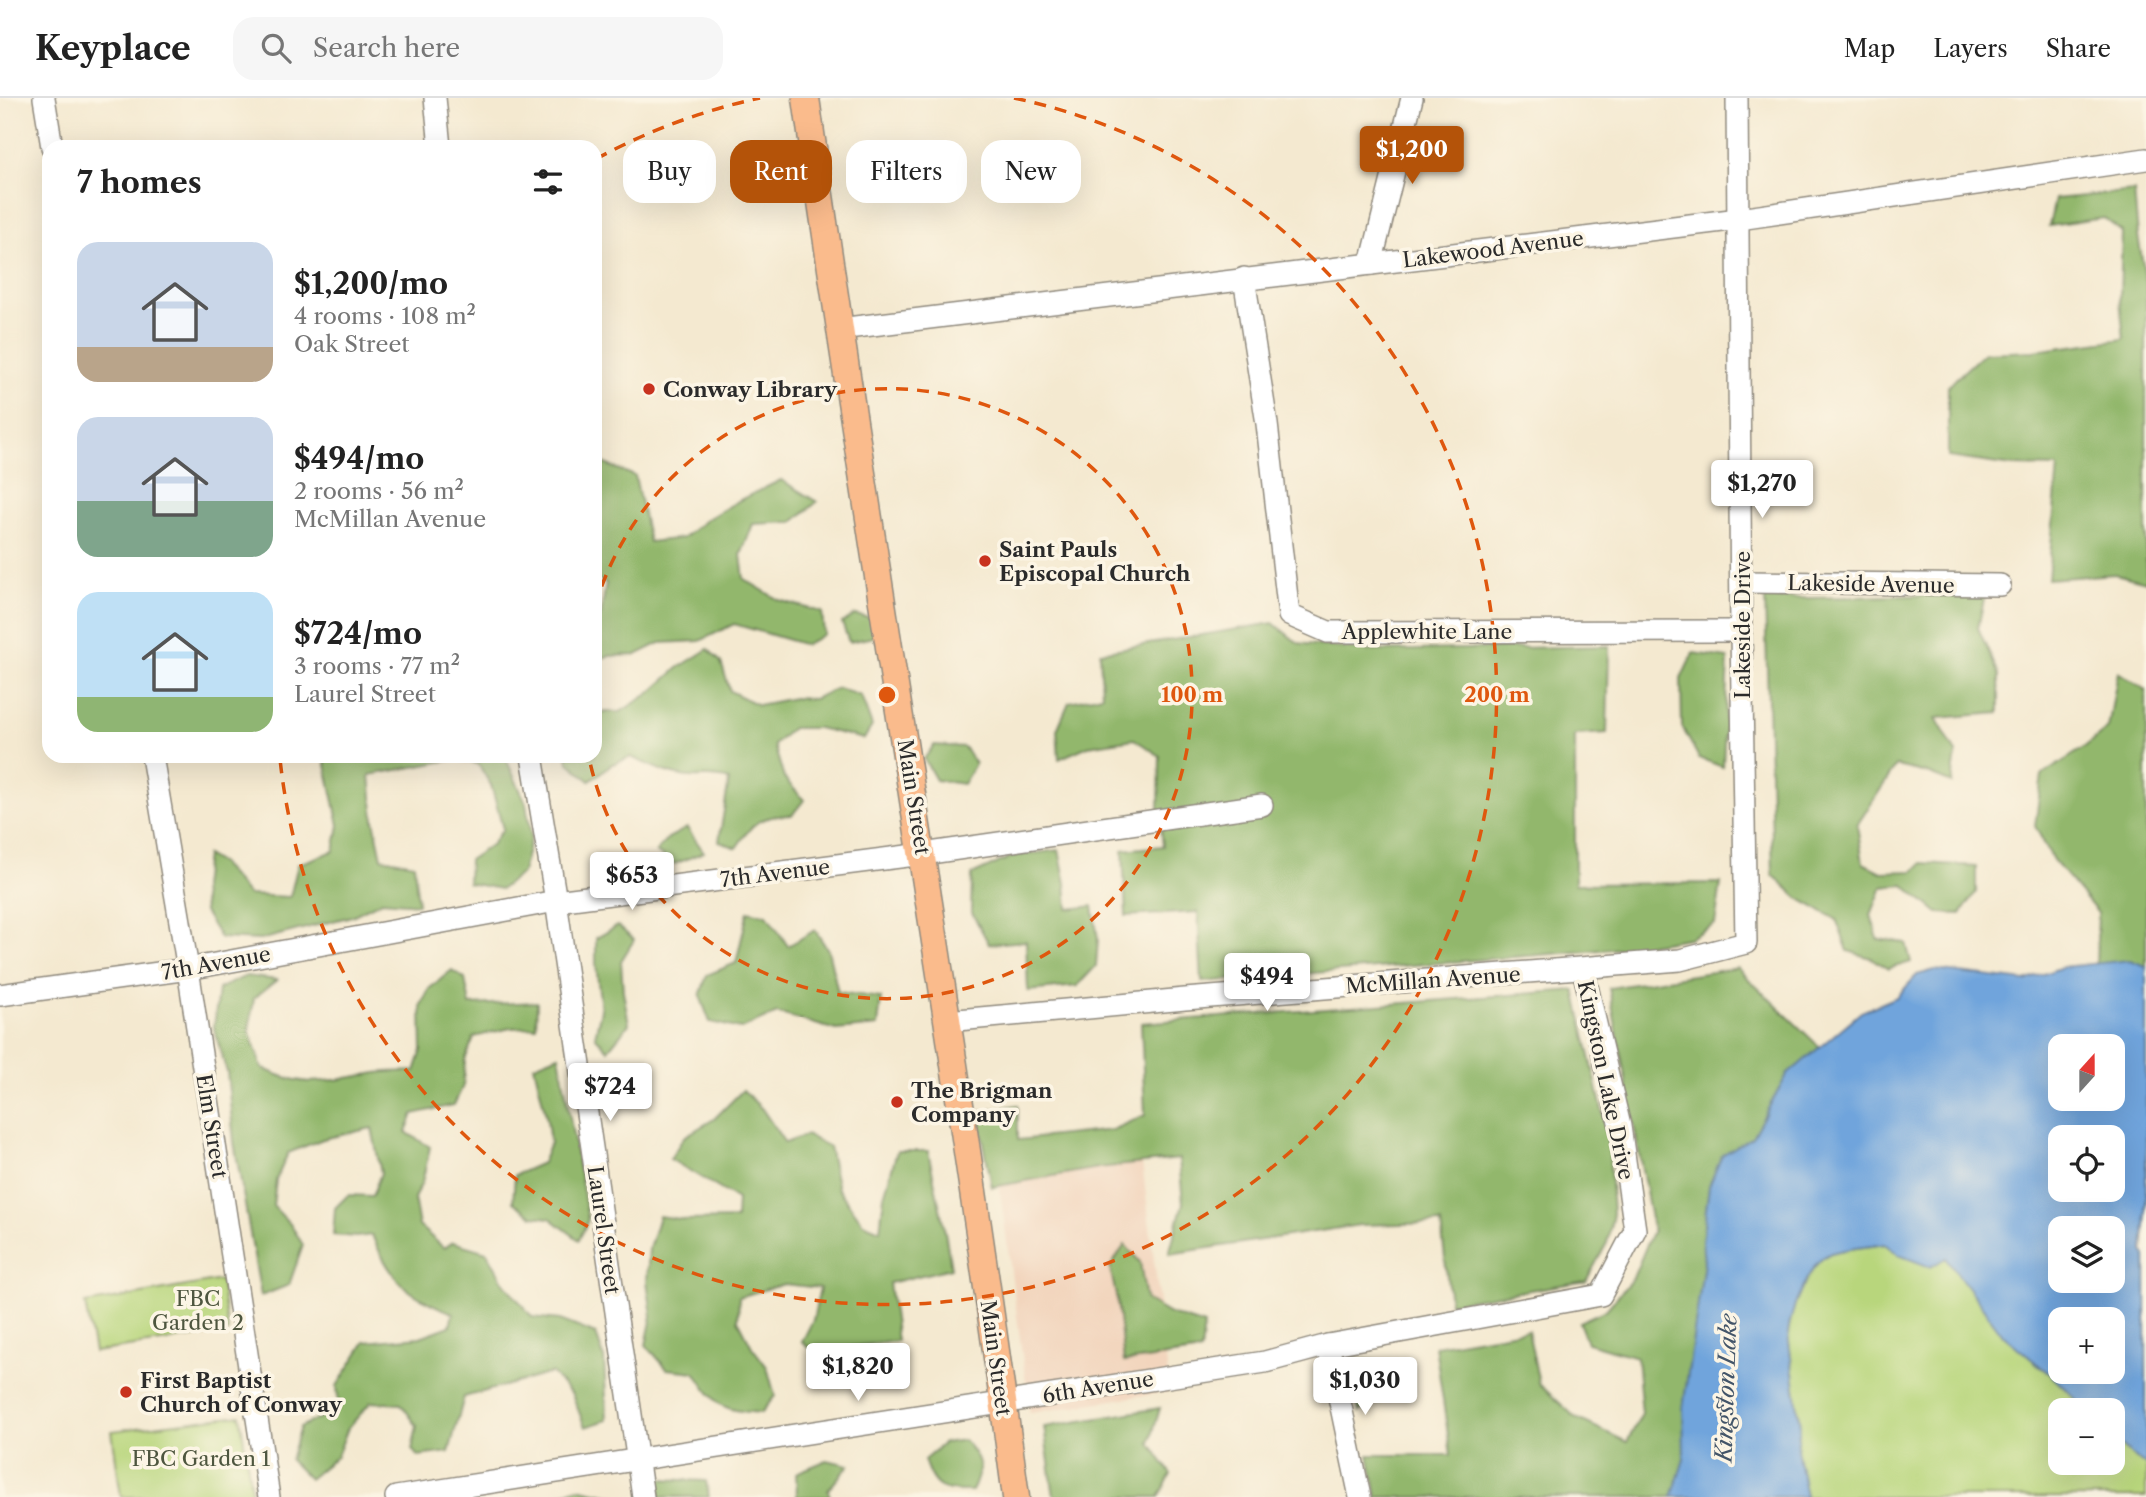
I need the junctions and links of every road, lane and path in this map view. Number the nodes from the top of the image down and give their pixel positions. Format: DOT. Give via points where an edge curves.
graph roads {
  1 [pos="44,98"];
  2 [pos="435,98"];
  3 [pos="806,98"];
  4 [pos="1412,98"];
  5 [pos="1737,98"];
  6 [pos="51,140"];
  7 [pos="439,140"];
  8 [pos="2146,159"];
  9 [pos="1739,219"];
  10 [pos="1371,264"];
  11 [pos="1244,278"];
  12 [pos="839,329"];
  13 [pos="1741,582"];
  14 [pos="2000,585"];
  15 [pos="1741,631"];
  16 [pos="153,763"];
  17 [pos="533,763"];
  18 [pos="1262,805"];
  19 [pos="923,854"];
  20 [pos="556,901"];
  21 [pos="1746,943"];
  22 [pos="188,969"];
  23 [pos="1583,969"];
  24 [pos="0,995"];
  25 [pos="947,1021"];
  26 [pos="1635,1230"];
  27 [pos="1328,1345"];
  28 [pos="1003,1401"];
  29 [pos="637,1460"];
  30 [pos="269,1497"];
  31 [pos="396,1497"];
  32 [pos="642,1497"];
  33 [pos="1016,1497"];
  34 [pos="1360,1497"];
  1 -- 6 [label="street"];
  2 -- 7 [label="street"];
  3 -- 12 [label="main road, Main Street"];
  4 -- 10 [label="street"];
  5 -- 9 [label="street, Lakeside Drive"];
  8 -- 9 [label="street, Lakewood Avenue"];
  9 -- 10 [label="street, Lakewood Avenue"];
  9 -- 13 [label="street, Lakeside Drive"];
  10 -- 11 [label="street, Lakewood Avenue"];
  11 -- 12 [label="street, Lakewood Avenue"];
  11 -- 15 [label="street, Applewhite Lane" via="1289,615 1328,632"];
  12 -- 19 [label="main road, Main Street"];
  13 -- 14 [label="street, Lakeside Avenue"];
  13 -- 15 [label="street, Lakeside Drive"];
  15 -- 21 [label="street, Lakeside Drive"];
  16 -- 22 [label="street, Elm Street"];
  17 -- 20 [label="street, Laurel Street"];
  18 -- 19 [label="street, 7th Avenue"];
  19 -- 20 [label="street, 7th Avenue"];
  19 -- 25 [label="main road, Main Street"];
  20 -- 22 [label="street, 7th Avenue"];
  20 -- 29 [label="street, Laurel Street"];
  21 -- 23 [label="street, Kingston Lake Drive" via="1680,960"];
  22 -- 24 [label="street, 7th Avenue"];
  22 -- 30 [label="street, Elm Street"];
  23 -- 25 [label="street, McMillan Avenue"];
  23 -- 26 [label="street, Kingston Lake Drive" via="1620,1126"];
  25 -- 28 [label="main road, Main Street"];
  26 -- 27 [label="street, 6th Avenue" via="1601,1295"];
  27 -- 28 [label="street, 6th Avenue" via="1265,1362"];
  27 -- 34 [label="street"];
  28 -- 29 [label="street, 6th Avenue"];
  28 -- 33 [label="main road, Main Street"];
  29 -- 31 [label="street, 6th Avenue"];
  29 -- 32 [label="street, Laurel Street"];
}
